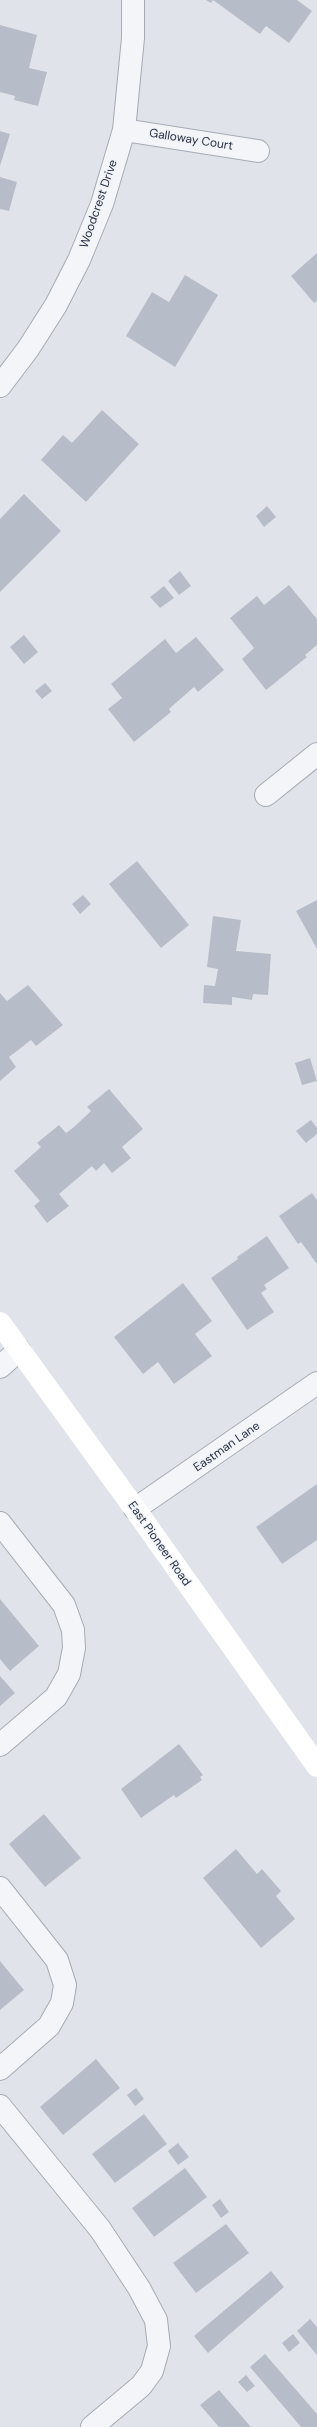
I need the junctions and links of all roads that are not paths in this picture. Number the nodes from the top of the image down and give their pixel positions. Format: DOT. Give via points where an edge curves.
graph roads {
  1 [pos="133,0"];
  2 [pos="124,130"];
  3 [pos="258,151"];
  4 [pos="0,386"];
  5 [pos="317,754"];
  6 [pos="266,795"];
  7 [pos="0,1323"];
  8 [pos="19,1350"];
  9 [pos="0,1367"];
  10 [pos="317,1383"];
  11 [pos="135,1509"];
  12 [pos="0,1523"];
  13 [pos="0,1745"];
  14 [pos="317,1766"];
  15 [pos="0,1888"];
  16 [pos="0,2070"];
  17 [pos="0,2106"];
  18 [pos="92,2427"];
  1 -- 2 [label="street, Woodcrest Drive" via="133,38"];
  2 -- 3 [label="street, Galloway Court"];
  2 -- 4 [label="street, Woodcrest Drive" via="102,204 79,260 56,305"];
  5 -- 6 [label="street"];
  7 -- 8 [label="main road, East Pioneer Road"];
  8 -- 9 [label="street"];
  8 -- 11 [label="main road, East Pioneer Road"];
  10 -- 11 [label="street, Eastman Lane"];
  11 -- 14 [label="main road, East Pioneer Road"];
  12 -- 13 [label="street" via="64,1606 73,1630 74,1648 69,1674 56,1697"];
  15 -- 16 [label="street" via="57,1960 65,1985 62,2003 49,2026"];
  17 -- 18 [label="street" via="100,2229 139,2288 156,2320 159,2346 152,2371 141,2386"];
}
